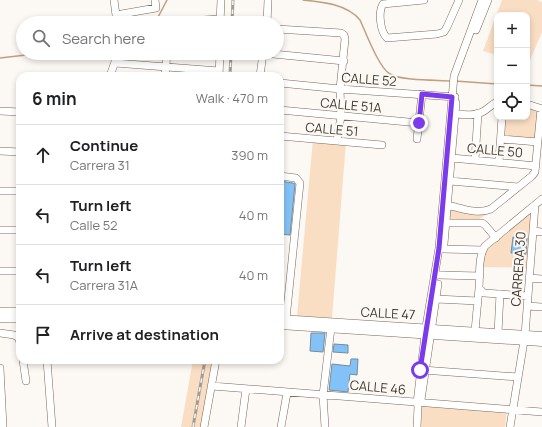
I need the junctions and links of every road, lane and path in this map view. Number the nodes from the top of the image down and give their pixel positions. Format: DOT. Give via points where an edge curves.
graph roads {
  1 [pos="114,0"];
  2 [pos="155,0"];
  3 [pos="221,0"];
  4 [pos="424,0"];
  5 [pos="459,0"];
  6 [pos="482,0"];
  7 [pos="488,0"];
  8 [pos="268,1"];
  9 [pos="116,15"];
  10 [pos="220,16"];
  11 [pos="267,16"];
  12 [pos="284,29"];
  13 [pos="284,55"];
  14 [pos="115,60"];
  15 [pos="130,60"];
  16 [pos="167,60"];
  17 [pos="220,60"];
  18 [pos="262,60"];
  19 [pos="344,61"];
  20 [pos="166,68"];
  21 [pos="111,72"];
  22 [pos="166,72"];
  23 [pos="201,72"];
  24 [pos="219,72"];
  25 [pos="261,72"];
  26 [pos="456,78"];
  27 [pos="284,83"];
  28 [pos="340,89"];
  29 [pos="422,94"];
  30 [pos="454,97"];
  31 [pos="494,103"];
  32 [pos="530,105"];
  33 [pos="542,109"];
  34 [pos="284,110"];
  35 [pos="0,111"];
  36 [pos="16,112"];
  37 [pos="478,113"];
  38 [pos="455,114"];
  39 [pos="341,116"];
  40 [pos="502,120"];
  41 [pos="419,123"];
  42 [pos="284,136"];
  43 [pos="417,139"];
  44 [pos="501,139"];
  45 [pos="338,141"];
  46 [pos="538,142"];
  47 [pos="382,145"];
  48 [pos="0,151"];
  49 [pos="16,152"];
  50 [pos="452,158"];
  51 [pos="475,160"];
  52 [pos="499,162"];
  53 [pos="535,169"];
  54 [pos="284,176"];
  55 [pos="450,181"];
  56 [pos="518,187"];
  57 [pos="0,191"];
  58 [pos="16,191"];
  59 [pos="542,199"];
  60 [pos="448,205"];
  61 [pos="535,205"];
  62 [pos="446,223"];
  63 [pos="0,230"];
  64 [pos="16,230"];
  65 [pos="533,231"];
  66 [pos="542,232"];
  67 [pos="496,238"];
  68 [pos="484,248"];
  69 [pos="443,249"];
  70 [pos="0,271"];
  71 [pos="16,272"];
  72 [pos="480,276"];
  73 [pos="437,278"];
  74 [pos="529,278"];
  75 [pos="542,279"];
  76 [pos="480,289"];
  77 [pos="500,294"];
  78 [pos="528,296"];
  79 [pos="436,299"];
  80 [pos="478,301"];
  81 [pos="284,306"];
  82 [pos="527,306"];
  83 [pos="542,307"];
  84 [pos="0,312"];
  85 [pos="16,312"];
  86 [pos="0,318"];
  87 [pos="16,318"];
  88 [pos="284,321"];
  89 [pos="284,321"];
  90 [pos="331,328"];
  91 [pos="428,331"];
  92 [pos="475,331"];
  93 [pos="0,333"];
  94 [pos="498,333"];
  95 [pos="16,336"];
  96 [pos="542,336"];
  97 [pos="524,338"];
  98 [pos="542,342"];
  99 [pos="24,364"];
  100 [pos="47,364"];
  101 [pos="215,364"];
  102 [pos="0,368"];
  103 [pos="423,370"];
  104 [pos="518,377"];
  105 [pos="26,381"];
  106 [pos="212,386"];
  107 [pos="246,389"];
  108 [pos="286,393"];
  109 [pos="323,395"];
  110 [pos="418,404"];
  111 [pos="512,410"];
  112 [pos="542,412"];
  113 [pos="3,427"];
  114 [pos="52,427"];
  115 [pos="204,427"];
  116 [pos="241,427"];
  117 [pos="281,427"];
  118 [pos="325,427"];
  119 [pos="416,427"];
  120 [pos="510,427"];
  1 -- 9 [label="street"];
  2 -- 9 [label="street" via="156,8"];
  3 -- 10 [label="street"];
  4 -- 5 [label="street" via="383,4 380,8 384,35 387,38 444,32"];
  6 -- 26 [label="street"];
  7 -- 26 [label="street"];
  8 -- 11 [label="street"];
  12 -- 19 [label="street" via="341,33 345,39"];
  13 -- 19 [label="street"];
  14 -- 21 [label="street"];
  15 -- 20 [label="street"];
  16 -- 20 [label="street"];
  17 -- 24 [label="street"];
  18 -- 25 [label="street"];
  19 -- 28 [label="street"];
  20 -- 22 [label="street"];
  20 -- 23 [label="street"];
  26 -- 30 [label="street"];
  27 -- 28 [label="street, CALLE 52"];
  28 -- 29 [label="street, CALLE 52"];
  28 -- 39 [label="street"];
  29 -- 30 [label="street, CALLE 52"];
  29 -- 41 [label="street"];
  30 -- 38 [label="street"];
  30 -- 73 [label="street"];
  31 -- 37 [label="street"];
  32 -- 33 [label="street"];
  33 -- 46 [label="street"];
  34 -- 39 [label="street, CALLE 51A"];
  35 -- 36 [label="street"];
  37 -- 38 [label="street"];
  37 -- 51 [label="street"];
  38 -- 50 [label="street"];
  39 -- 41 [label="street, CALLE 51A"];
  39 -- 45 [label="street"];
  40 -- 44 [label="street"];
  41 -- 43 [label="street"];
  42 -- 45 [label="street, CALLE 51"];
  44 -- 46 [label="street"];
  44 -- 52 [label="street"];
  45 -- 47 [label="street, CALLE 51"];
  46 -- 53 [label="street"];
  48 -- 49 [label="street"];
  50 -- 51 [label="street, CALLE 50"];
  50 -- 55 [label="street"];
  51 -- 52 [label="street, CALLE 50"];
  52 -- 53 [label="street, CALLE 50"];
  53 -- 56 [label="street" via="532,176"];
  54 -- 81 [label="street" via="296,178 300,183"];
  55 -- 56 [label="street"];
  55 -- 60 [label="street"];
  56 -- 60 [label="street" via="484,212"];
  57 -- 58 [label="street"];
  59 -- 61 [label="street"];
  60 -- 62 [label="street"];
  61 -- 65 [label="street, CARRERA 30"];
  61 -- 67 [label="street"];
  62 -- 67 [label="street" via="482,223"];
  62 -- 69 [label="street"];
  63 -- 64 [label="street"];
  65 -- 66 [label="street"];
  65 -- 74 [label="street, CARRERA 30"];
  67 -- 68 [label="street"];
  68 -- 69 [label="street"];
  68 -- 72 [label="street"];
  69 -- 73 [label="street"];
  70 -- 71 [label="street"];
  72 -- 73 [label="street"];
  72 -- 76 [label="street"];
  73 -- 79 [label="street"];
  73 -- 91 [label="street"];
  74 -- 75 [label="street"];
  74 -- 78 [label="street, CARRERA 30"];
  76 -- 77 [label="street" via="484,293"];
  76 -- 80 [label="street"];
  77 -- 78 [label="street"];
  77 -- 94 [label="street"];
  78 -- 82 [label="street, CARRERA 30"];
  79 -- 80 [label="street"];
  79 -- 91 [label="street"];
  80 -- 92 [label="street"];
  82 -- 83 [label="street"];
  82 -- 97 [label="street, CARRERA 30"];
  84 -- 85 [label="main road"];
  86 -- 87 [label="main road"];
  88 -- 90 [label="main road, CALLE 47"];
  89 -- 91 [label="main road, CALLE 47"];
  90 -- 91 [label="main road, CALLE 47"];
  90 -- 109 [label="street"];
  91 -- 92 [label="main road, CALLE 47"];
  91 -- 97 [label="main road, CALLE 47"];
  91 -- 103 [label="street"];
  92 -- 94 [label="main road, CALLE 47"];
  93 -- 95 [label="street"];
  94 -- 97 [label="main road, CALLE 47"];
  96 -- 97 [label="main road, CALLE 47"];
  97 -- 98 [label="main road, CALLE 47"];
  97 -- 104 [label="street, CARRERA 30"];
  99 -- 105 [label="street"];
  100 -- 114 [label="street"];
  101 -- 106 [label="street"];
  102 -- 113 [label="street"];
  103 -- 104 [label="street"];
  103 -- 110 [label="street"];
  104 -- 111 [label="street, CARRERA 30"];
  106 -- 107 [label="street, CALLE 46"];
  106 -- 115 [label="street"];
  107 -- 108 [label="street, CALLE 46"];
  107 -- 116 [label="street"];
  108 -- 109 [label="street, CALLE 46"];
  108 -- 117 [label="street"];
  109 -- 110 [label="street, CALLE 46"];
  109 -- 118 [label="street"];
  110 -- 111 [label="street, CALLE 46"];
  110 -- 119 [label="street"];
  111 -- 112 [label="street, CALLE 46"];
  111 -- 120 [label="street, CARRERA 30"];
}
